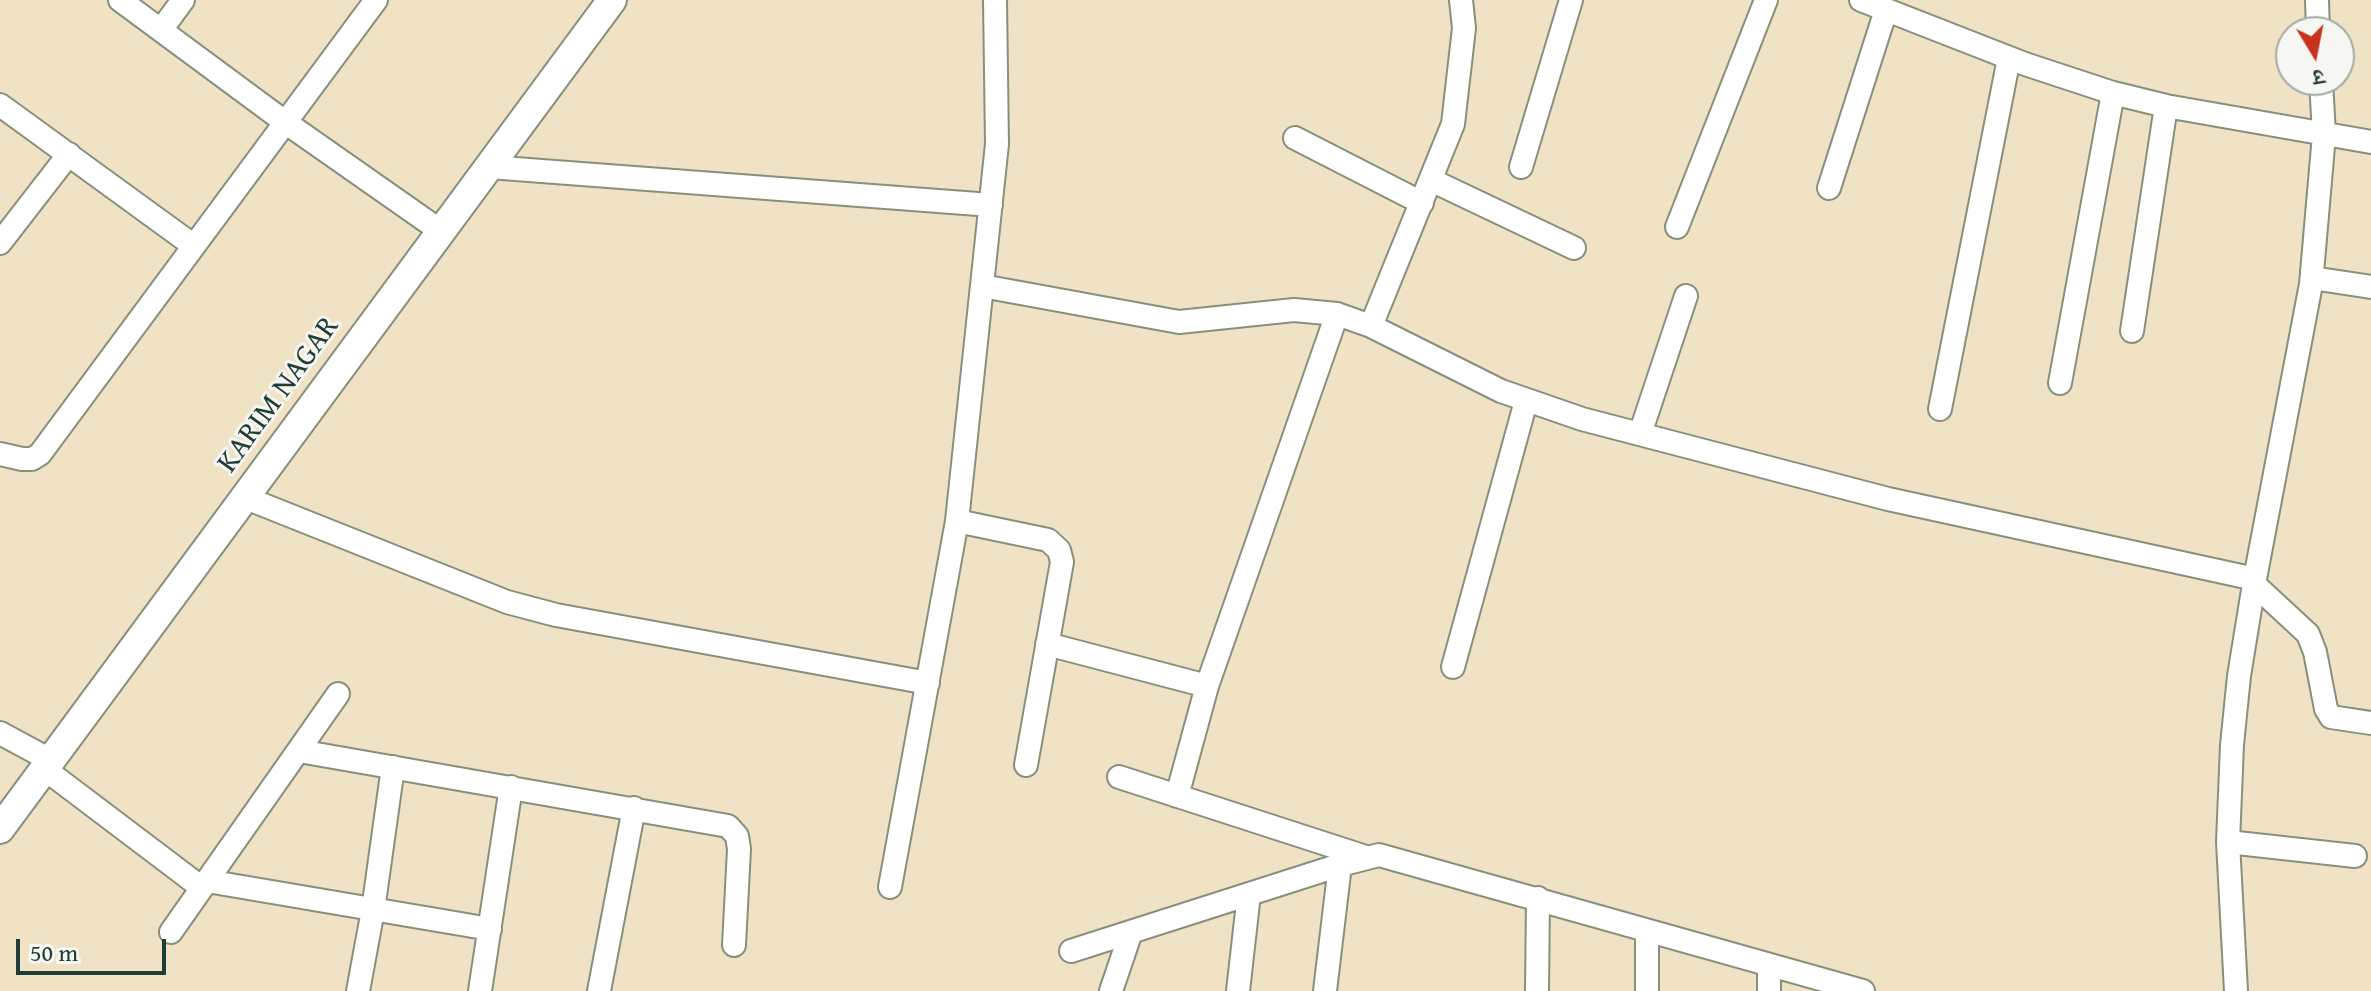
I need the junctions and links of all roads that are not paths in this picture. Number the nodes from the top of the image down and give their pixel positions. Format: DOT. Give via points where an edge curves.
graph roads {
  1 [pos="120,0"];
  2 [pos="183,0"];
  3 [pos="376,0"];
  4 [pos="612,0"];
  5 [pos="995,0"];
  6 [pos="1461,0"];
  7 [pos="1571,0"];
  8 [pos="1766,0"];
  9 [pos="1861,0"];
  10 [pos="1886,10"];
  11 [pos="161,30"];
  12 [pos="2009,58"];
  13 [pos="2113,93"];
  14 [pos="2322,96"];
  15 [pos="0,105"];
  16 [pos="2166,106"];
  17 [pos="285,122"];
  18 [pos="2324,135"];
  19 [pos="1295,138"];
  20 [pos="2371,142"];
  21 [pos="69,154"];
  22 [pos="489,167"];
  23 [pos="1521,167"];
  24 [pos="1431,180"];
  25 [pos="1829,188"];
  26 [pos="1422,203"];
  27 [pos="991,205"];
  28 [pos="1677,227"];
  29 [pos="442,232"];
  30 [pos="0,243"];
  31 [pos="194,246"];
  32 [pos="1574,248"];
  33 [pos="2312,278"];
  34 [pos="982,286"];
  35 [pos="2371,287"];
  36 [pos="1686,296"];
  37 [pos="1337,314"];
  38 [pos="1371,326"];
  39 [pos="2132,331"];
  40 [pos="2060,383"];
  41 [pos="1526,401"];
  42 [pos="1940,409"];
  43 [pos="1640,434"];
  44 [pos="0,454"];
  45 [pos="246,498"];
  46 [pos="957,521"];
  47 [pos="2254,582"];
  48 [pos="1047,644"];
  49 [pos="1453,667"];
  50 [pos="928,683"];
  51 [pos="1207,686"];
  52 [pos="338,694"];
  53 [pos="2371,723"];
  54 [pos="0,733"];
  55 [pos="299,751"];
  56 [pos="1026,765"];
  57 [pos="49,766"];
  58 [pos="393,767"];
  59 [pos="1119,777"];
  60 [pos="511,787"];
  61 [pos="1177,796"];
  62 [pos="634,808"];
  63 [pos="0,829"];
  64 [pos="2228,842"];
  65 [pos="2355,856"];
  66 [pos="1366,857"];
  67 [pos="1340,865"];
  68 [pos="204,884"];
  69 [pos="890,887"];
  70 [pos="1249,894"];
  71 [pos="1538,898"];
  72 [pos="373,910"];
  73 [pos="490,929"];
  74 [pos="1647,931"];
  75 [pos="171,932"];
  76 [pos="1131,932"];
  77 [pos="734,945"];
  78 [pos="1071,951"];
  79 [pos="1769,965"];
  80 [pos="358,991"];
  81 [pos="480,991"];
  82 [pos="599,991"];
  83 [pos="1111,991"];
  84 [pos="1238,991"];
  85 [pos="1325,991"];
  86 [pos="1537,991"];
  87 [pos="1647,991"];
  88 [pos="1769,991"];
  89 [pos="1863,991"];
  90 [pos="2236,991"];
  1 -- 11 [label="street"];
  2 -- 11 [label="street"];
  3 -- 17 [label="street"];
  4 -- 22 [label="street, KARIM NAGAR"];
  5 -- 27 [label="street" via="997,144"];
  6 -- 24 [label="street" via="1464,28 1455,114"];
  7 -- 23 [label="street"];
  8 -- 28 [label="street"];
  9 -- 10 [label="street"];
  10 -- 12 [label="street"];
  10 -- 25 [label="street"];
  11 -- 17 [label="street"];
  12 -- 13 [label="street"];
  12 -- 42 [label="street"];
  13 -- 16 [label="street"];
  13 -- 40 [label="street"];
  14 -- 18 [label="street"];
  15 -- 21 [label="street"];
  16 -- 18 [label="street"];
  16 -- 39 [label="street"];
  17 -- 29 [label="street"];
  17 -- 31 [label="street"];
  18 -- 20 [label="street"];
  18 -- 33 [label="street"];
  19 -- 26 [label="street"];
  21 -- 30 [label="street"];
  21 -- 31 [label="street"];
  22 -- 27 [label="street"];
  22 -- 29 [label="street, KARIM NAGAR"];
  24 -- 26 [label="street"];
  24 -- 32 [label="street"];
  26 -- 38 [label="street"];
  27 -- 34 [label="street"];
  29 -- 45 [label="street, KARIM NAGAR"];
  31 -- 44 [label="street" via="40,454 32,459"];
  33 -- 35 [label="street"];
  33 -- 47 [label="street"];
  34 -- 37 [label="street" via="1179,322 1294,310"];
  34 -- 46 [label="street"];
  36 -- 43 [label="street"];
  37 -- 38 [label="street"];
  37 -- 51 [label="street"];
  38 -- 41 [label="street"];
  41 -- 43 [label="street"];
  41 -- 49 [label="street"];
  43 -- 47 [label="street" via="1888,499"];
  45 -- 50 [label="street" via="507,602"];
  45 -- 57 [label="street, KARIM NAGAR"];
  46 -- 48 [label="street" via="1048,540 1059,550 1062,562"];
  46 -- 50 [label="street"];
  47 -- 53 [label="street" via="2308,634 2331,717"];
  47 -- 64 [label="street" via="2232,745"];
  48 -- 51 [label="street"];
  48 -- 56 [label="street"];
  50 -- 69 [label="street"];
  51 -- 61 [label="street"];
  52 -- 55 [label="street"];
  54 -- 57 [label="street"];
  55 -- 58 [label="street"];
  55 -- 68 [label="street"];
  57 -- 63 [label="street, KARIM NAGAR"];
  57 -- 68 [label="street"];
  58 -- 60 [label="street"];
  58 -- 72 [label="street"];
  59 -- 61 [label="street"];
  60 -- 62 [label="street"];
  60 -- 73 [label="street"];
  61 -- 66 [label="street"];
  62 -- 77 [label="street" via="715,822 737,836"];
  62 -- 82 [label="street"];
  64 -- 65 [label="street"];
  64 -- 90 [label="street"];
  66 -- 67 [label="street"];
  66 -- 71 [label="street" via="1387,856"];
  67 -- 70 [label="street"];
  67 -- 85 [label="street"];
  68 -- 72 [label="street"];
  68 -- 75 [label="street"];
  70 -- 76 [label="street"];
  70 -- 84 [label="street"];
  71 -- 74 [label="street"];
  71 -- 86 [label="street"];
  72 -- 73 [label="street"];
  72 -- 80 [label="street"];
  73 -- 81 [label="street"];
  74 -- 79 [label="street"];
  74 -- 87 [label="street"];
  76 -- 78 [label="street"];
  76 -- 83 [label="street"];
  79 -- 88 [label="street"];
  79 -- 89 [label="street"];
}
